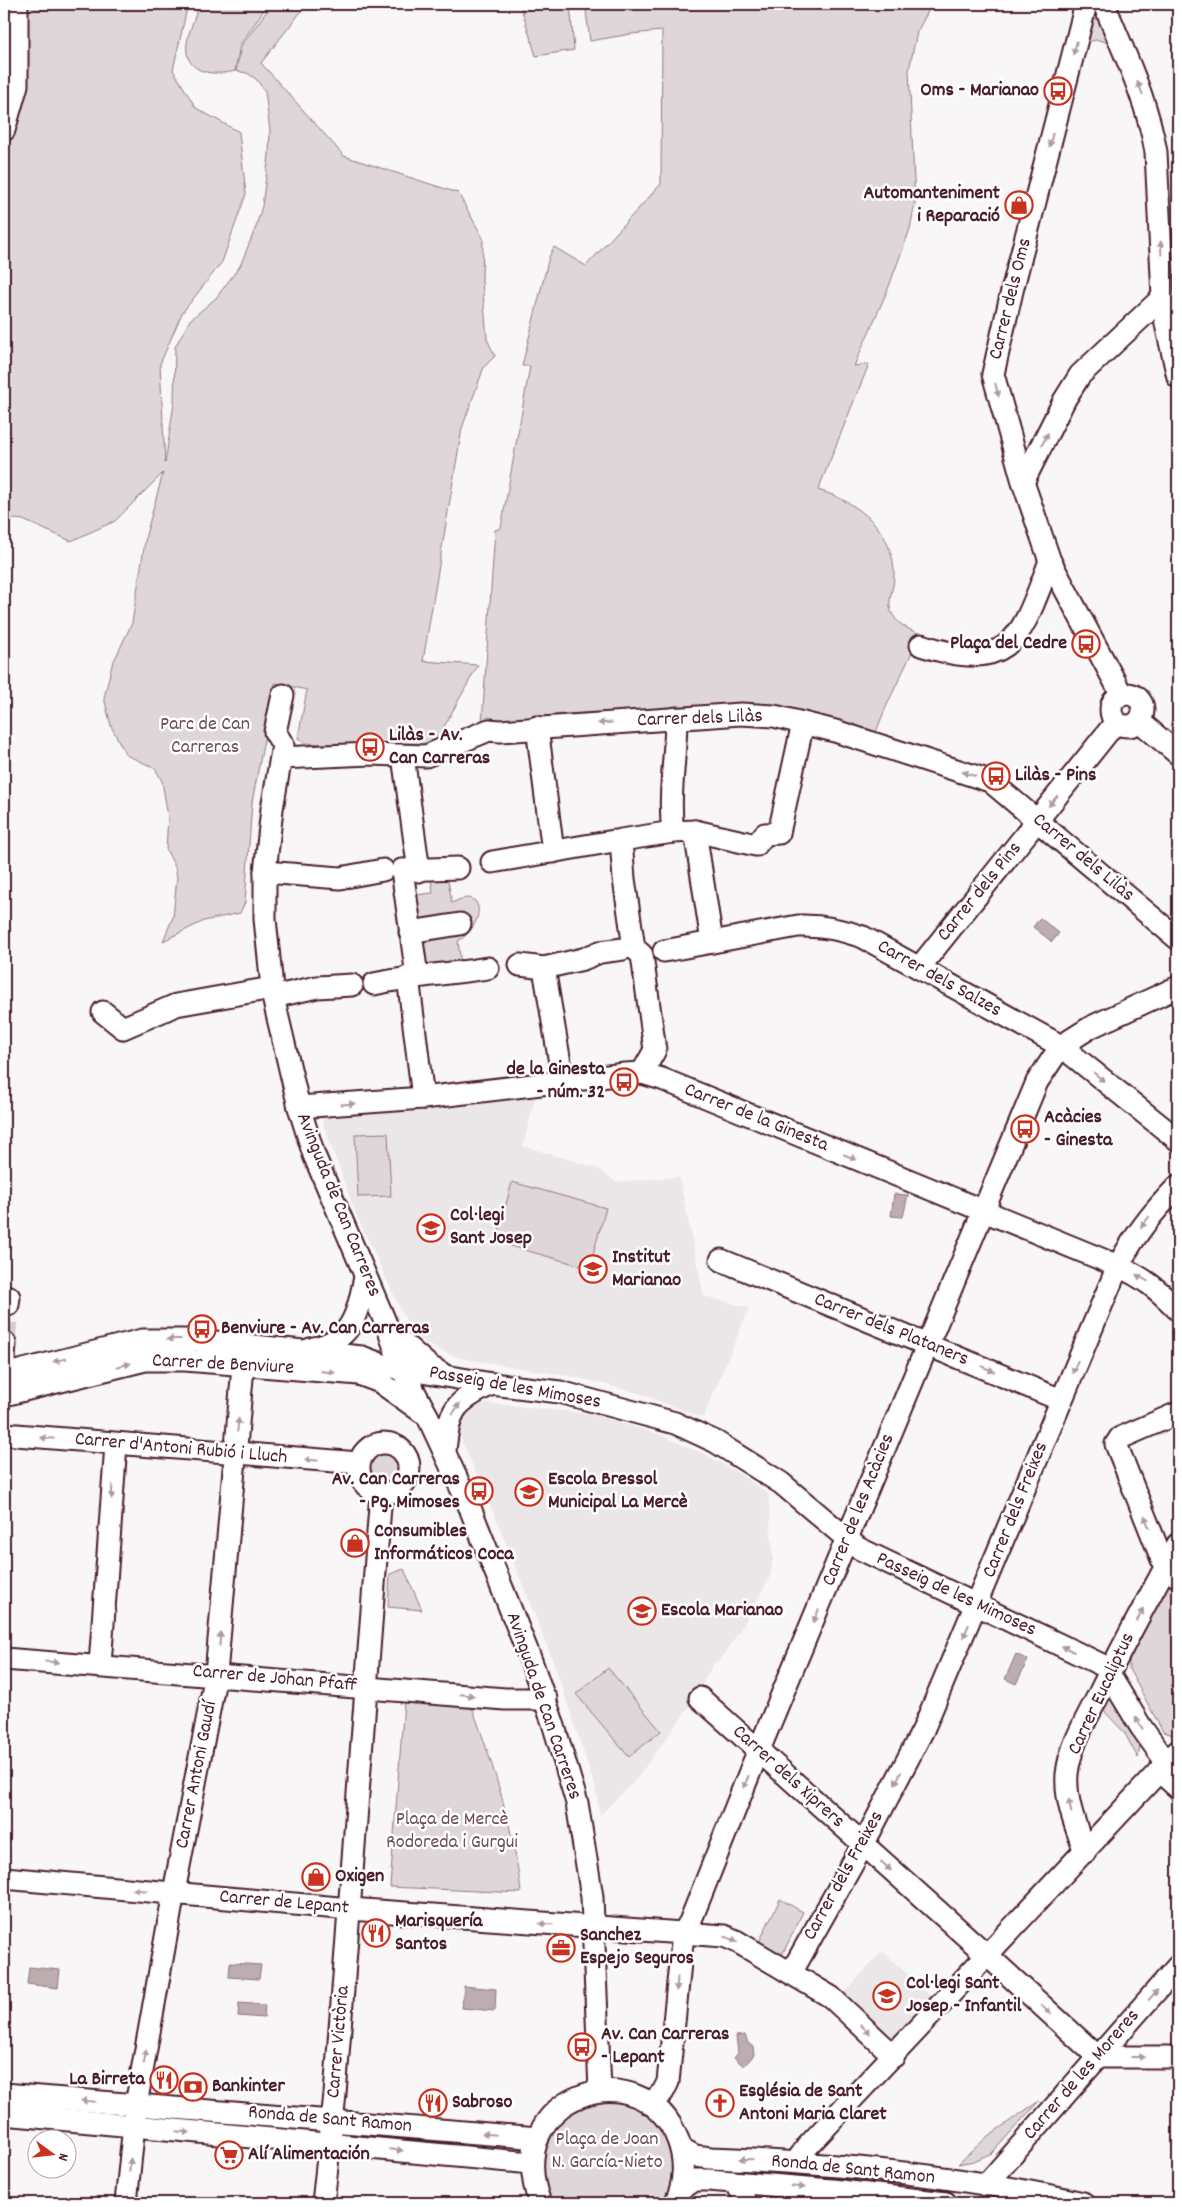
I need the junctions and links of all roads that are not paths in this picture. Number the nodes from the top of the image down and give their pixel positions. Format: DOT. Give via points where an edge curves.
graph roads {
  1 [pos="17,4"];
  2 [pos="1086,4"];
  3 [pos="1104,4"];
  4 [pos="4,130"];
  5 [pos="1163,297"];
  6 [pos="1178,377"];
  7 [pos="1023,482"];
  8 [pos="1050,561"];
  9 [pos="921,645"];
  10 [pos="283,695"];
  11 [pos="1122,695"];
  12 [pos="676,718"];
  13 [pos="1139,721"];
  14 [pos="1116,722"];
  15 [pos="803,723"];
  16 [pos="537,727"];
  17 [pos="1178,754"];
  18 [pos="403,756"];
  19 [pos="281,758"];
  20 [pos="1038,820"];
  21 [pos="695,831"];
  22 [pos="672,832"];
  23 [pos="618,841"];
  24 [pos="553,852"];
  25 [pos="492,862"];
  26 [pos="458,868"];
  27 [pos="401,870"];
  28 [pos="265,872"];
  29 [pos="460,924"];
  30 [pos="410,932"];
  31 [pos="1178,939"];
  32 [pos="712,942"];
  33 [pos="623,949"];
  34 [pos="664,951"];
  35 [pos="520,965"];
  36 [pos="488,968"];
  37 [pos="544,968"];
  38 [pos="919,968"];
  39 [pos="412,976"];
  40 [pos="374,984"];
  41 [pos="352,986"];
  42 [pos="1178,987"];
  43 [pos="273,992"];
  44 [pos="103,1012"];
  45 [pos="1061,1046"];
  46 [pos="642,1074"];
  47 [pos="563,1081"];
  48 [pos="424,1098"];
  49 [pos="299,1107"];
  50 [pos="1178,1140"];
  51 [pos="1178,1186"];
  52 [pos="983,1211"];
  53 [pos="721,1260"];
  54 [pos="1118,1266"];
  55 [pos="365,1277"];
  56 [pos="1178,1310"];
  57 [pos="389,1331"];
  58 [pos="927,1344"];
  59 [pos="303,1350"];
  60 [pos="245,1354"];
  61 [pos="394,1367"];
  62 [pos="359,1374"];
  63 [pos="4,1375"];
  64 [pos="448,1377"];
  65 [pos="492,1384"];
  66 [pos="4,1395"];
  67 [pos="1061,1400"];
  68 [pos="1178,1413"];
  69 [pos="428,1416"];
  70 [pos="4,1434"];
  71 [pos="116,1444"];
  72 [pos="445,1451"];
  73 [pos="235,1454"];
  74 [pos="359,1463"];
  75 [pos="381,1493"];
  76 [pos="847,1539"];
  77 [pos="1178,1544"];
  78 [pos="1172,1572"];
  79 [pos="977,1605"];
  80 [pos="4,1659"];
  81 [pos="100,1665"];
  82 [pos="216,1674"];
  83 [pos="1109,1674"];
  84 [pos="367,1687"];
  85 [pos="700,1698"];
  86 [pos="546,1699"];
  87 [pos="759,1750"];
  88 [pos="1168,1762"];
  89 [pos="1178,1788"];
  90 [pos="862,1845"];
  91 [pos="1085,1852"];
  92 [pos="4,1878"];
  93 [pos="174,1892"];
  94 [pos="350,1909"];
  95 [pos="595,1928"];
  96 [pos="683,1932"];
  97 [pos="988,1956"];
  98 [pos="1178,1966"];
  99 [pos="791,1973"];
  100 [pos="894,2056"];
  101 [pos="1178,2057"];
  102 [pos="1098,2058"];
  103 [pos="600,2091"];
  104 [pos="4,2094"];
  105 [pos="650,2104"];
  106 [pos="136,2105"];
  107 [pos="4,2114"];
  108 [pos="332,2121"];
  109 [pos="134,2126"];
  110 [pos="538,2138"];
  111 [pos="330,2145"];
  112 [pos="682,2149"];
  113 [pos="796,2162"];
  114 [pos="532,2163"];
  115 [pos="734,2182"];
  116 [pos="986,2184"];
  117 [pos="678,2195"];
  118 [pos="126,2203"];
  119 [pos="323,2203"];
  120 [pos="540,2203"];
  121 [pos="744,2203"];
  122 [pos="946,2203"];
  123 [pos="1083,2203"];
  1 -- 4 [label="street" via="17,85"];
  2 -- 7 [label="street, Carrer dels Oms, one-way" via="994,364 995,384"];
  5 -- 3 [label="street, one-way" via="1153,135 1143,96"];
  5 -- 6 [label="street"];
  7 -- 5 [label="street, one-way" via="1080,375"];
  7 -- 8 [label="street, Carrer dels Oms"];
  8 -- 9 [label="street" via="1027,621 1008,644 992,652 971,656 948,654"];
  8 -- 11 [label="street, Carrer dels Oms"];
  10 -- 19 [label="street, Avinguda de Can Carreres" via="275,732 284,745"];
  11 -- 13 [label="street" via="1132,695 1141,701 1143,711"];
  11 -- 14 [label="street" via="1112,707"];
  12 -- 15 [label="street, Carrer dels Lilàs" via="741,714 774,716"];
  12 -- 16 [label="street, Carrer dels Lilàs, one-way"];
  12 -- 22 [label="street" via="670,810"];
  13 -- 14 [label="street" via="1131,726"];
  13 -- 17 [label="street"];
  14 -- 20 [label="street, Carrer dels Pins, one-way"];
  20 -- 15 [label="street, Carrer dels Lilàs, one-way" via="990,781"];
  15 -- 21 [label="street" via="781,830 776,834 765,834 756,845"];
  16 -- 18 [label="street, Carrer dels Lilàs" via="489,730 426,756"];
  16 -- 24 [label="street"];
  18 -- 19 [label="street, Carrer dels Lilàs" via="370,754"];
  18 -- 27 [label="street"];
  19 -- 28 [label="street, Avinguda de Can Carreres"];
  20 -- 31 [label="street, Carrer dels Lilàs"];
  20 -- 38 [label="street, Carrer dels Pins"];
  21 -- 22 [label="street"];
  21 -- 32 [label="street"];
  22 -- 23 [label="street"];
  23 -- 24 [label="street"];
  23 -- 46 [label="street" via="634,948 642,955 655,1050"];
  24 -- 25 [label="street"];
  26 -- 27 [label="street"];
  27 -- 28 [label="street" via="340,878"];
  27 -- 30 [label="street"];
  28 -- 43 [label="street, Avinguda de Can Carreres" via="265,919"];
  29 -- 30 [label="street"];
  30 -- 39 [label="street"];
  32 -- 34 [label="street, Carrer dels Salzes"];
  32 -- 38 [label="street, Carrer dels Salzes" via="798,926 830,927 863,937"];
  33 -- 37 [label="street"];
  35 -- 37 [label="street"];
  36 -- 39 [label="street" via="443,976"];
  37 -- 47 [label="street"];
  38 -- 45 [label="street, Carrer dels Salzes"];
  39 -- 40 [label="street"];
  39 -- 48 [label="street"];
  41 -- 43 [label="street"];
  42 -- 45 [label="street, Carrer de les Acàcies" via="1091,1027"];
  43 -- 44 [label="street" via="176,1005 123,1028"];
  43 -- 49 [label="street, Avinguda de Can Carreres"];
  45 -- 50 [label="street, Carrer dels Salzes, one-way"];
  45 -- 52 [label="street, Carrer de les Acàcies" via="1037,1082"];
  46 -- 47 [label="street, Carrer de la Ginesta"];
  46 -- 52 [label="street, Carrer de la Ginesta, one-way" via="662,1079"];
  47 -- 48 [label="street, Carrer de la Ginesta"];
  49 -- 48 [label="street, Carrer de la Ginesta, one-way"];
  49 -- 55 [label="street, Avinguda de Can Carreres" via="314,1155"];
  51 -- 54 [label="street, Carrer dels Freixes, one-way" via="1147,1218"];
  52 -- 54 [label="street, Carrer de la Ginesta"];
  52 -- 58 [label="street, Carrer de les Acàcies"];
  53 -- 58 [label="street, Carrer dels Plataners"];
  56 -- 54 [label="street, Carrer de la Ginesta, one-way" via="1142,1277"];
  54 -- 67 [label="street, Carrer dels Freixes, one-way"];
  55 -- 57 [label="street, Avinguda de Can Carreres"];
  55 -- 59 [label="street, Carrer de Benviure" via="358,1312 350,1326 327,1345"];
  57 -- 61 [label="street, Avinguda de Can Carreres"];
  57 -- 64 [label="street, Avinguda de Can Carreres" via="429,1366"];
  58 -- 67 [label="street, Carrer dels Plataners, one-way"];
  58 -- 76 [label="street, Carrer de les Acàcies"];
  59 -- 60 [label="street, Carrer de Benviure"];
  59 -- 61 [label="street, Carrer de Benviure" via="362,1357"];
  60 -- 62 [label="street, Carrer de Benviure, one-way"];
  60 -- 63 [label="street, Carrer de Benviure, one-way" via="174,1339 142,1340"];
  66 -- 60 [label="street, Carrer de Benviure, one-way" via="145,1360"];
  73 -- 60 [label="street, Carrer Antoni Gaudí, one-way"];
  61 -- 62 [label="street, Carrer de Benviure"];
  61 -- 64 [label="street, Passeig de les Mimoses"];
  61 -- 69 [label="street, Avinguda de Can Carreres"];
  62 -- 69 [label="street, Avinguda de Can Carreres" via="380,1382"];
  64 -- 65 [label="street, Passeig de les Mimoses"];
  72 -- 65 [label="street, one-way" via="448,1426 457,1406"];
  65 -- 76 [label="street, Passeig de les Mimoses" via="560,1392 675,1423 724,1446 781,1483"];
  67 -- 79 [label="street, Carrer dels Freixes"];
  78 -- 68 [label="street, one-way" via="1116,1442"];
  69 -- 72 [label="street, Avinguda de Can Carreres"];
  71 -- 70 [label="street, Carrer d'Antoni Rubió i Lluch, one-way"];
  71 -- 73 [label="street, Carrer d'Antoni Rubió i Lluch"];
  71 -- 81 [label="street, one-way"];
  72 -- 86 [label="street, Avinguda de Can Carreres"];
  74 -- 73 [label="street, Carrer d'Antoni Rubió i Lluch, one-way"];
  82 -- 73 [label="street, Carrer Antoni Gaudí, one-way"];
  74 -- 75 [label="street" via="364,1484"];
  74 -- 75 [label="street" via="368,1448 376,1444 384,1442 402,1450 409,1464 406,1480 394,1491"];
  75 -- 84 [label="street, Carrer Victòria"];
  76 -- 79 [label="street, Passeig de les Mimoses" via="858,1548"];
  76 -- 87 [label="street, Carrer de les Acàcies, one-way"];
  77 -- 78 [label="street, Carrer Eucaliptus"];
  83 -- 78 [label="street, Carrer Eucaliptus, one-way"];
  83 -- 79 [label="street, Passeig de les Mimoses, one-way" via="1104,1666"];
  79 -- 90 [label="street, Carrer dels Freixes, one-way" via="923,1730"];
  80 -- 81 [label="street, Carrer de Johan Pfaff, one-way"];
  81 -- 82 [label="street, Carrer de Johan Pfaff"];
  82 -- 84 [label="street, Carrer de Johan Pfaff"];
  82 -- 93 [label="street, Carrer Antoni Gaudí"];
  88 -- 83 [label="street, Passeig de les Mimoses, one-way" via="1141,1727"];
  91 -- 83 [label="street, Carrer Eucaliptus, one-way" via="1069,1806 1068,1773 1079,1734"];
  84 -- 86 [label="street, Carrer de Johan Pfaff, one-way" via="505,1699"];
  84 -- 94 [label="street, Carrer Victòria"];
  85 -- 87 [label="street, Carrer dels Xiprers"];
  86 -- 95 [label="street, Avinguda de Can Carreres" via="577,1803"];
  87 -- 90 [label="street, Carrer dels Xiprers"];
  87 -- 96 [label="street, Carrer de les Acàcies, one-way" via="690,1922"];
  88 -- 89 [label="street, Passeig de les Mimoses"];
  88 -- 91 [label="street"];
  90 -- 97 [label="street, Carrer dels Xiprers, one-way"];
  90 -- 99 [label="street, Carrer dels Freixes"];
  91 -- 97 [label="street"];
  93 -- 92 [label="street, Carrer de Lepant, one-way"];
  93 -- 94 [label="street, Carrer de Lepant"];
  106 -- 93 [label="street, Carrer Antoni Gaudí, one-way"];
  95 -- 94 [label="street, Carrer de Lepant, one-way"];
  94 -- 108 [label="street, Carrer Victòria"];
  95 -- 96 [label="street, Carrer de Lepant"];
  95 -- 103 [label="street, Avinguda de Can Carreres"];
  96 -- 99 [label="street, Carrer de Lepant, one-way" via="730,1938"];
  96 -- 105 [label="street, Carrer de les Acàcies, one-way" via="668,2082"];
  97 -- 100 [label="street"];
  97 -- 102 [label="street, Carrer dels Xiprers, one-way"];
  102 -- 98 [label="street, Carrer de les Moreres, one-way"];
  99 -- 100 [label="street, Carrer de Lepant, one-way" via="830,1997"];
  100 -- 113 [label="street"];
  102 -- 101 [label="street, one-way"];
  102 -- 116 [label="street, Carrer de les Moreres"];
  103 -- 105 [label="street" via="630,2094"];
  103 -- 110 [label="street" via="580,2096 562,2106 546,2122"];
  106 -- 104 [label="street, Ronda de Sant Ramon, one-way"];
  105 -- 112 [label="street" via="668,2120"];
  106 -- 108 [label="street, Ronda de Sant Ramon"];
  106 -- 109 [label="street, Carrer Antoni Gaudí"];
  107 -- 109 [label="street, Ronda de Sant Ramon"];
  110 -- 108 [label="street, Ronda de Sant Ramon, one-way"];
  108 -- 111 [label="street, Carrer Victòria"];
  109 -- 111 [label="street, Ronda de Sant Ramon, one-way"];
  118 -- 109 [label="street, Carrer Antoni Gaudí, one-way"];
  110 -- 114 [label="street"];
  111 -- 114 [label="street, Ronda de Sant Ramon, one-way"];
  111 -- 119 [label="street, Carrer Victòria"];
  113 -- 112 [label="street, Ronda de Sant Ramon, one-way" via="711,2158 695,2156"];
  112 -- 117 [label="street" via="684,2168"];
  113 -- 116 [label="street, Ronda de Sant Ramon"];
  114 -- 120 [label="street" via="533,2184"];
  115 -- 117 [label="street, Ronda de Sant Ramon" via="695,2180"];
  115 -- 121 [label="street" via="742,2192"];
  115 -- 122 [label="street, Ronda de Sant Ramon, one-way"];
  116 -- 123 [label="street, Ronda de Sant Ramon"];
}
